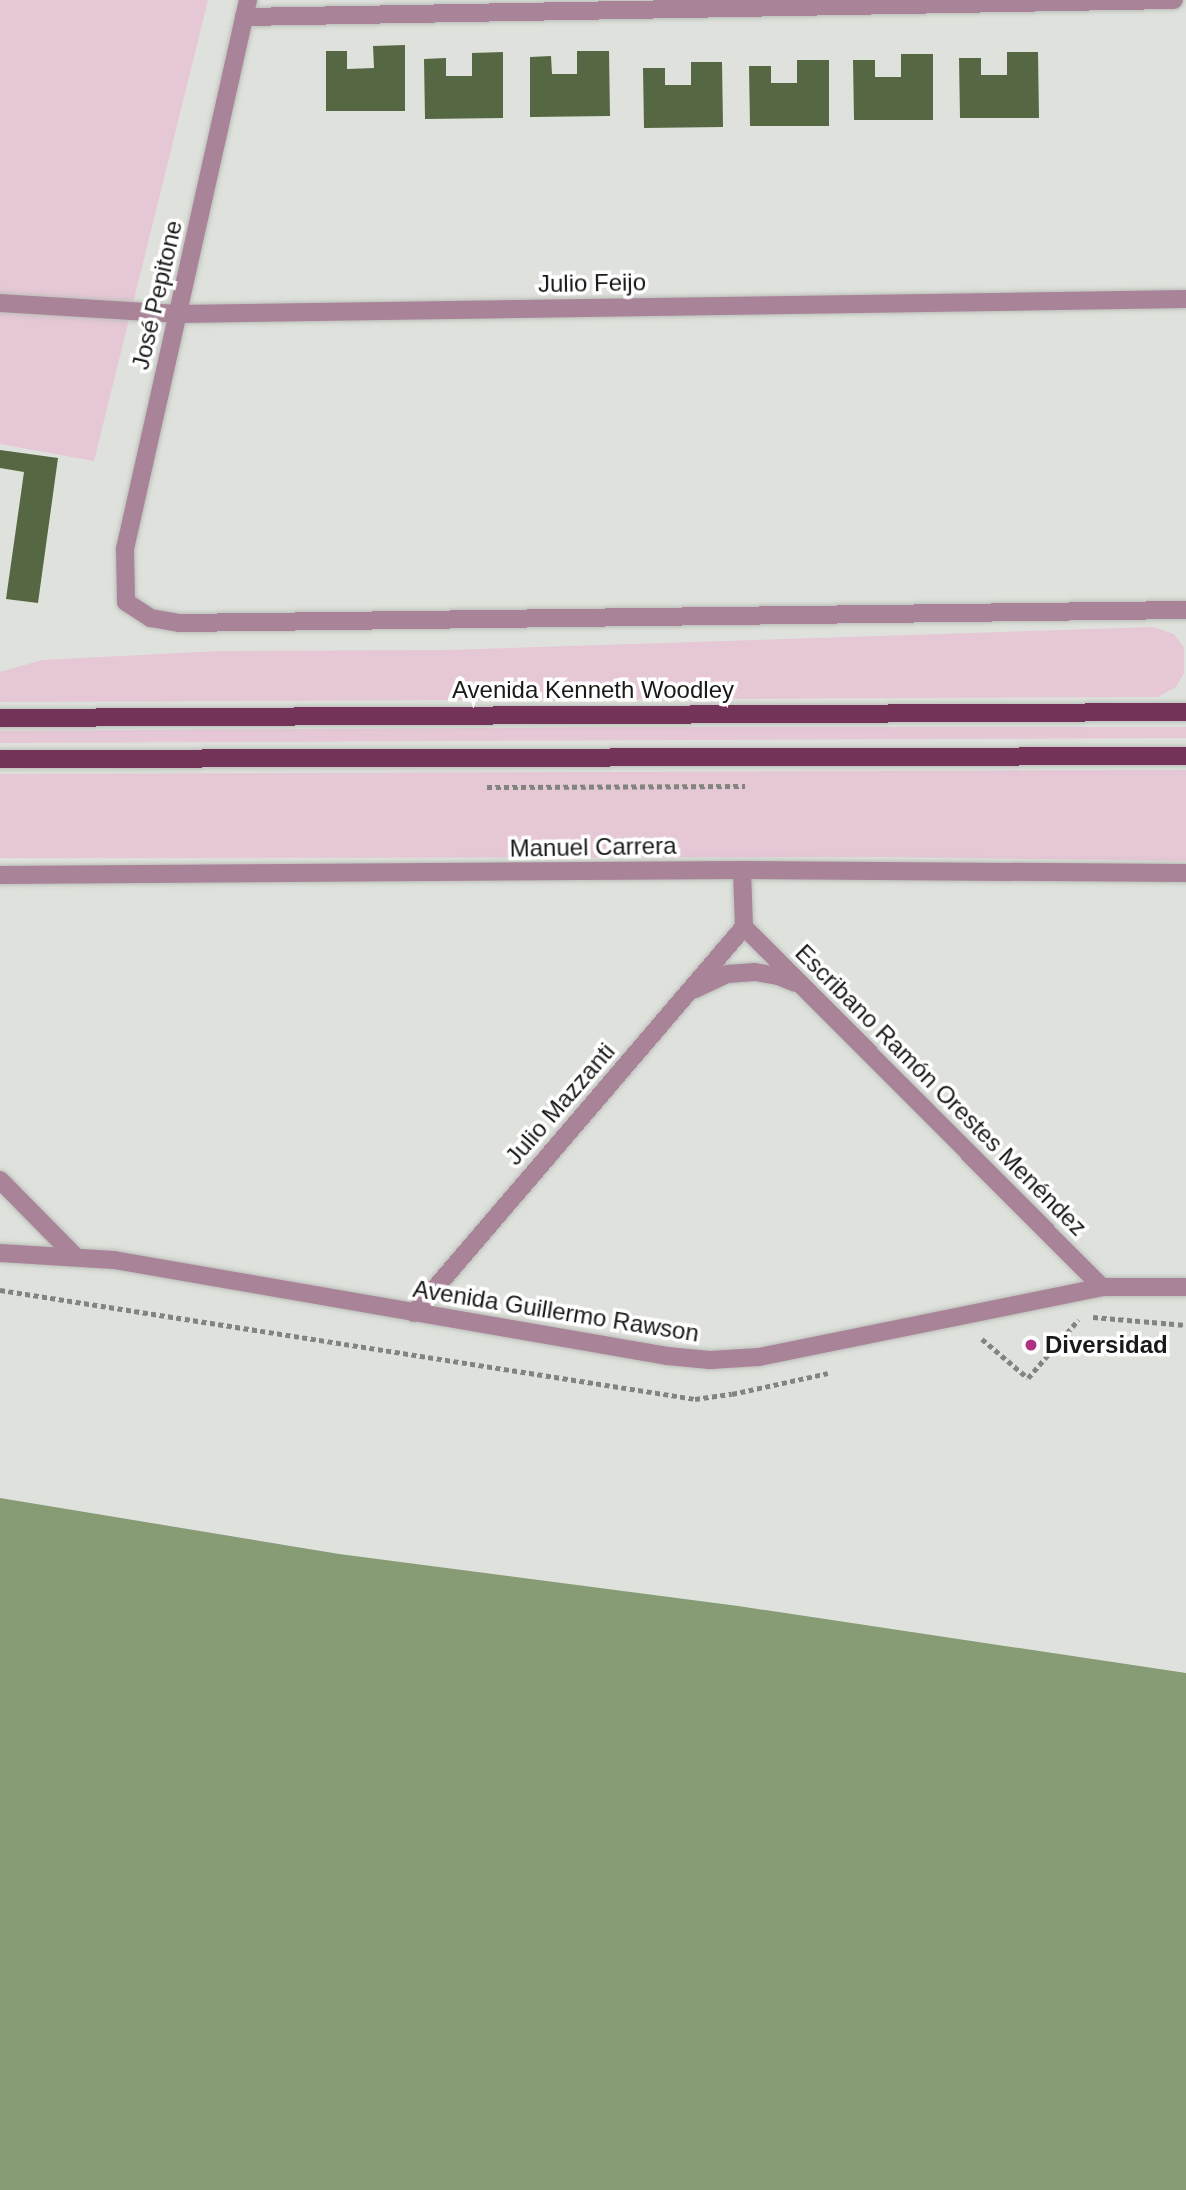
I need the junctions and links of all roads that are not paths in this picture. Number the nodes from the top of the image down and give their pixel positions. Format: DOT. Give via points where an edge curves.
graph roads {
  1 [pos="1174,0"];
  2 [pos="246,9"];
  3 [pos="1186,299"];
  4 [pos="0,303"];
  5 [pos="178,314"];
  6 [pos="1186,610"];
  7 [pos="1186,712"];
  8 [pos="0,718"];
  9 [pos="1186,756"];
  10 [pos="0,759"];
  11 [pos="742,870"];
  12 [pos="1186,873"];
  13 [pos="0,875"];
  14 [pos="744,927"];
  15 [pos="804,987"];
  16 [pos="688,992"];
  17 [pos="0,1180"];
  18 [pos="0,1253"];
  19 [pos="74,1255"];
  20 [pos="1102,1287"];
  21 [pos="1186,1287"];
  22 [pos="414,1313"];
  1 -- 2 [label="street"];
  2 -- 5 [label="street, José Pepitone"];
  3 -- 5 [label="street, Julio Feijo"];
  4 -- 5 [label="street, Julio Feijo"];
  5 -- 6 [label="street, José Pepitone" via="125,550 126,602 152,618 179,622"];
  7 -- 8 [label="main road, Avenida Kenneth Woodley"];
  9 -- 10 [label="main road"];
  11 -- 12 [label="street, Manuel Carrera"];
  11 -- 13 [label="street, Manuel Carrera"];
  11 -- 14 [label="street"];
  14 -- 15 [label="street, Escribano Ramón Orestes Menéndez"];
  14 -- 16 [label="street, Julio Mazzanti"];
  15 -- 16 [label="street" via="755,972 727,974"];
  15 -- 20 [label="street, Escribano Ramón Orestes Menéndez"];
  16 -- 22 [label="street, Julio Mazzanti"];
  17 -- 19 [label="street"];
  18 -- 19 [label="street, Avenida Guillermo Rawson"];
  19 -- 22 [label="street, Avenida Guillermo Rawson"];
  20 -- 21 [label="street, Avenida Guillermo Rawson"];
  20 -- 22 [label="street, Avenida Guillermo Rawson" via="759,1357 710,1360"];
}
